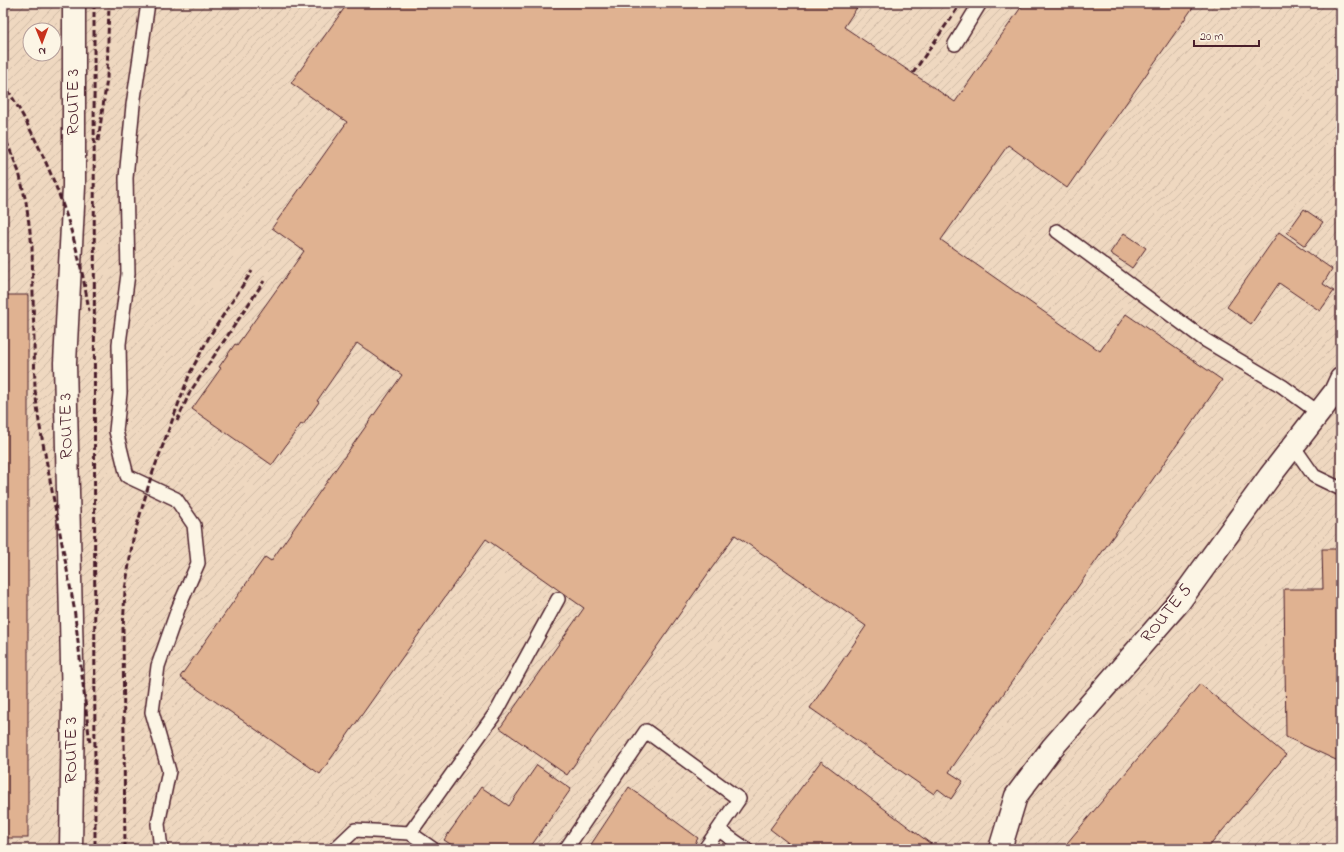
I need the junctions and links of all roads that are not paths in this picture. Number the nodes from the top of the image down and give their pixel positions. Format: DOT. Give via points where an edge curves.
graph roads {
  1 [pos="74,3"];
  2 [pos="148,3"];
  3 [pos="980,3"];
  4 [pos="955,44"];
  5 [pos="1057,231"];
  6 [pos="1341,379"];
  7 [pos="1319,413"];
  8 [pos="1293,446"];
  9 [pos="1341,489"];
  10 [pos="558,599"];
  11 [pos="718,830"];
  12 [pos="410,833"];
  13 [pos="71,849"];
  14 [pos="161,849"];
  15 [pos="335,849"];
  16 [pos="434,849"];
  17 [pos="566,849"];
  18 [pos="706,849"];
  19 [pos="746,849"];
  20 [pos="1000,849"];
  1 -- 13 [label="street, ROUTE 3" via="74,187 65,363 73,705"];
  2 -- 14 [label="lane" via="133,105 126,178 128,274 119,344 120,393 116,431 127,476 176,499 194,525 198,563 158,666 152,712 169,771 158,824"];
  3 -- 4 [label="lane"];
  5 -- 7 [label="lane" via="1204,340 1282,386"];
  6 -- 7 [label="street, ROUTE 5" via="1335,392"];
  7 -- 8 [label="street, ROUTE 5"];
  8 -- 9 [label="lane" via="1314,476"];
  8 -- 20 [label="street, ROUTE 5" via="1178,602 1052,748 1016,796"];
  10 -- 12 [label="lane" via="497,711"];
  11 -- 17 [label="lane" via="739,799 646,731"];
  11 -- 18 [label="lane"];
  11 -- 19 [label="lane"];
  12 -- 15 [label="lane" via="355,830"];
  12 -- 16 [label="lane"];
}
